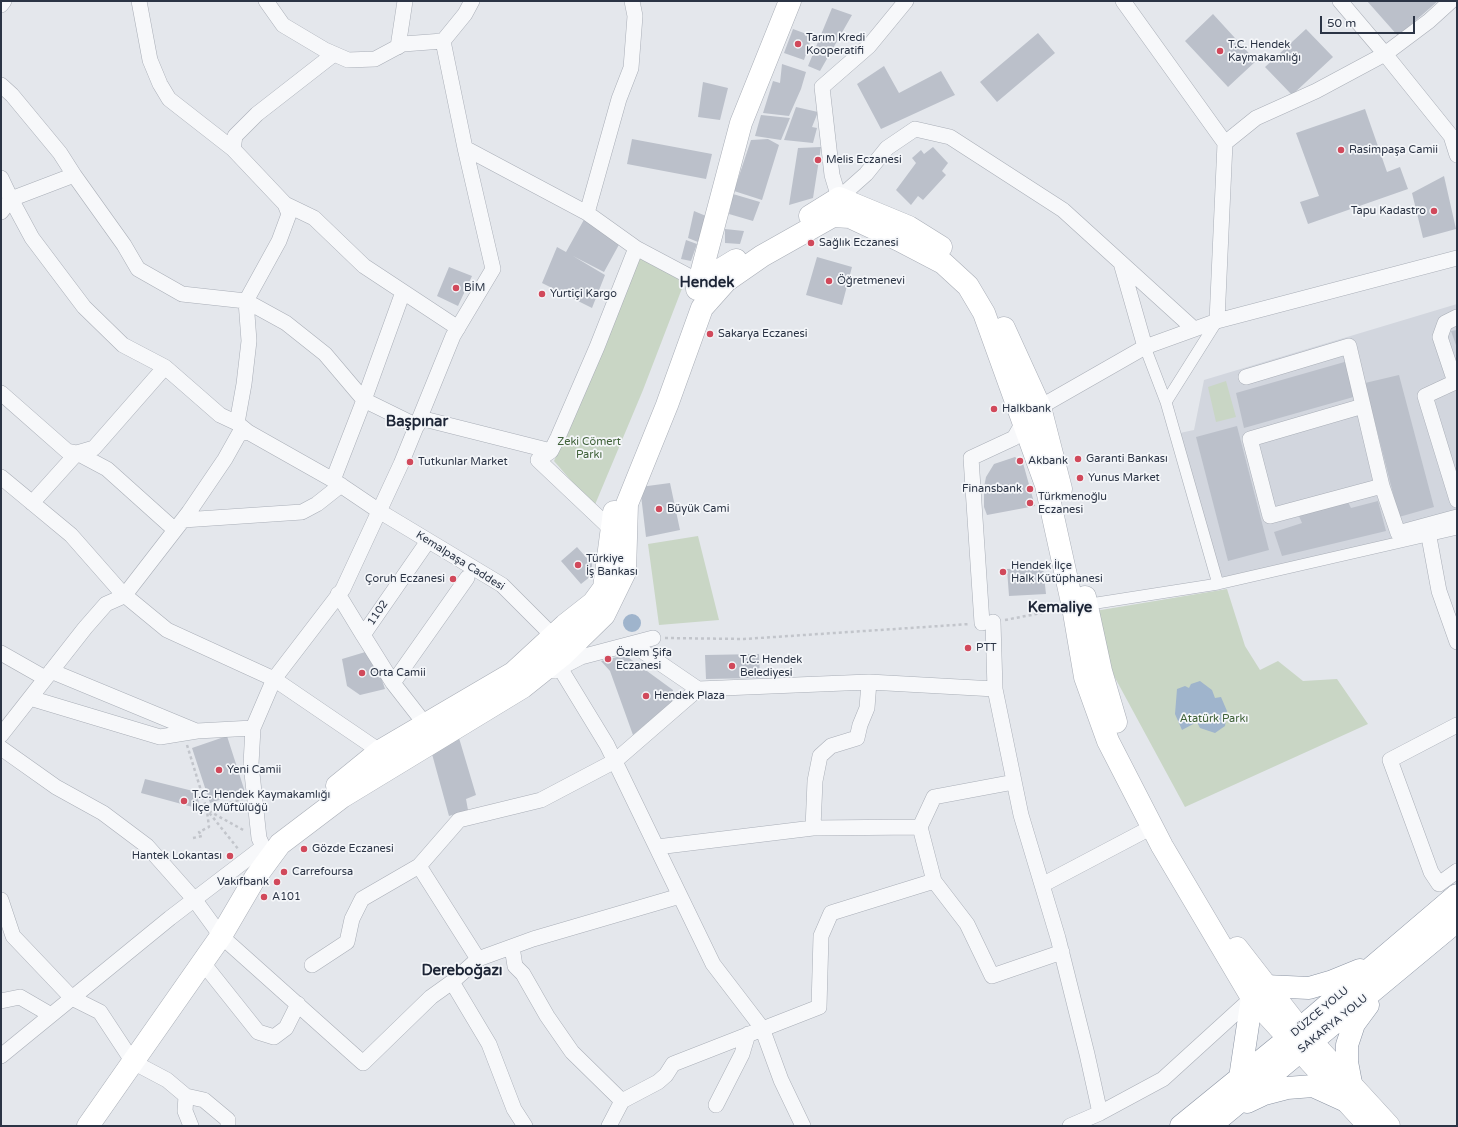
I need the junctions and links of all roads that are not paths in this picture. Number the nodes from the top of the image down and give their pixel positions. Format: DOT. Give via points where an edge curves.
graph roads {
  1 [pos="4,1"];
  2 [pos="139,1"];
  3 [pos="266,1"];
  4 [pos="405,1"];
  5 [pos="472,1"];
  6 [pos="632,1"];
  7 [pos="790,1"];
  8 [pos="906,1"];
  9 [pos="1124,1"];
  10 [pos="1340,1"];
  11 [pos="1451,1"];
  12 [pos="1,5"];
  13 [pos="443,41"];
  14 [pos="398,47"];
  15 [pos="334,54"];
  16 [pos="1385,54"];
  17 [pos="1,85"];
  18 [pos="1225,143"];
  19 [pos="233,148"];
  20 [pos="465,148"];
  21 [pos="1457,155"];
  22 [pos="74,175"];
  23 [pos="1,178"];
  24 [pos="839,198"];
  25 [pos="11,199"];
  26 [pos="285,204"];
  27 [pos="1,212"];
  28 [pos="587,213"];
  29 [pos="850,216"];
  30 [pos="636,248"];
  31 [pos="1457,258"];
  32 [pos="1121,263"];
  33 [pos="700,282"];
  34 [pos="403,292"];
  35 [pos="246,301"];
  36 [pos="702,308"];
  37 [pos="1457,317"];
  38 [pos="1217,320"];
  39 [pos="458,328"];
  40 [pos="1194,329"];
  41 [pos="1145,347"];
  42 [pos="165,367"];
  43 [pos="1246,377"];
  44 [pos="1,393"];
  45 [pos="364,400"];
  46 [pos="1166,402"];
  47 [pos="1363,406"];
  48 [pos="1032,414"];
  49 [pos="418,422"];
  50 [pos="242,427"];
  51 [pos="551,451"];
  52 [pos="77,453"];
  53 [pos="1,478"];
  54 [pos="337,483"];
  55 [pos="1382,486"];
  56 [pos="1457,500"];
  57 [pos="32,503"];
  58 [pos="379,511"];
  59 [pos="1457,517"];
  60 [pos="179,525"];
  61 [pos="1457,529"];
  62 [pos="612,534"];
  63 [pos="1428,537"];
  64 [pos="428,541"];
  65 [pos="467,578"];
  66 [pos="1218,584"];
  67 [pos="338,594"];
  68 [pos="124,596"];
  69 [pos="1079,606"];
  70 [pos="363,635"];
  71 [pos="553,636"];
  72 [pos="653,638"];
  73 [pos="1457,642"];
  74 [pos="632,644"];
  75 [pos="1,653"];
  76 [pos="560,668"];
  77 [pos="48,674"];
  78 [pos="274,679"];
  79 [pos="869,682"];
  80 [pos="393,683"];
  81 [pos="522,687"];
  82 [pos="698,688"];
  83 [pos="995,689"];
  84 [pos="30,698"];
  85 [pos="426,724"];
  86 [pos="1457,725"];
  87 [pos="253,728"];
  88 [pos="190,732"];
  89 [pos="1,734"];
  90 [pos="1,748"];
  91 [pos="388,757"];
  92 [pos="615,761"];
  93 [pos="1014,782"];
  94 [pos="920,827"];
  95 [pos="1152,827"];
  96 [pos="813,828"];
  97 [pos="657,847"];
  98 [pos="261,853"];
  99 [pos="419,866"];
  100 [pos="1457,871"];
  101 [pos="934,881"];
  102 [pos="1042,885"];
  103 [pos="1457,895"];
  104 [pos="680,896"];
  105 [pos="194,899"];
  106 [pos="1,900"];
  107 [pos="1457,921"];
  108 [pos="221,936"];
  109 [pos="512,947"];
  110 [pos="1062,952"];
  111 [pos="478,958"];
  112 [pos="203,963"];
  113 [pos="312,965"];
  114 [pos="1384,970"];
  115 [pos="452,982"];
  116 [pos="1258,992"];
  117 [pos="72,998"];
  118 [pos="1,1002"];
  119 [pos="298,1004"];
  120 [pos="51,1015"];
  121 [pos="755,1031"];
  122 [pos="1301,1040"];
  123 [pos="1,1056"];
  124 [pos="133,1062"];
  125 [pos="1240,1078"];
  126 [pos="1349,1092"];
  127 [pos="186,1096"];
  128 [pos="622,1101"];
  129 [pos="716,1105"];
  130 [pos="1100,1113"];
  131 [pos="1217,1120"];
  132 [pos="88,1126"];
  133 [pos="191,1126"];
  134 [pos="228,1126"];
  135 [pos="525,1126"];
  136 [pos="609,1126"];
  137 [pos="803,1126"];
  138 [pos="1070,1126"];
  139 [pos="1181,1126"];
  140 [pos="1369,1126"];
  141 [pos="1389,1126"];
  1 -- 12 [label="street"];
  2 -- 19 [label="street" via="150,60 169,99"];
  3 -- 15 [label="street" via="283,25"];
  4 -- 14 [label="street"];
  5 -- 13 [label="street"];
  6 -- 28 [label="street" via="635,16 631,68 619,99"];
  7 -- 33 [label="main road" via="741,122"];
  8 -- 24 [label="street" via="868,46 822,87 832,175"];
  9 -- 18 [label="street"];
  10 -- 16 [label="street"];
  11 -- 16 [label="street"];
  13 -- 14 [label="street" via="404,44"];
  13 -- 20 [label="street"];
  14 -- 15 [label="street" via="375,59 348,60"];
  15 -- 19 [label="street" via="257,114 235,136"];
  16 -- 18 [label="street" via="1316,91 1256,118"];
  16 -- 21 [label="street" via="1451,136"];
  17 -- 22 [label="street" via="60,153"];
  18 -- 38 [label="street"];
  19 -- 26 [label="street"];
  20 -- 28 [label="street"];
  20 -- 39 [label="street" via="493,268"];
  22 -- 25 [label="street"];
  22 -- 35 [label="street" via="138,269 182,294"];
  23 -- 25 [label="street, Kemalpaşa Caddesi"];
  24 -- 29 [label="street"];
  24 -- 32 [label="street" via="866,174 887,148 915,129 950,137 1063,210"];
  24 -- 33 [label="main road"];
  24 -- 48 [label="main road" via="909,227 959,259 990,296 1018,362"];
  25 -- 27 [label="street"];
  25 -- 42 [label="street, Kemalpaşa Caddesi" via="32,238 84,307 123,345"];
  26 -- 34 [label="street" via="314,218 364,266"];
  26 -- 35 [label="street" via="289,214 279,241"];
  28 -- 30 [label="street"];
  29 -- 36 [label="main road" via="833,216 762,256 726,281"];
  29 -- 48 [label="main road" via="943,263 968,286 984,313"];
  30 -- 33 [label="street"];
  30 -- 51 [label="street" via="594,354"];
  31 -- 38 [label="street"];
  32 -- 40 [label="street"];
  32 -- 41 [label="street"];
  33 -- 36 [label="main road"];
  33 -- 62 [label="main road" via="615,501"];
  34 -- 39 [label="street"];
  34 -- 45 [label="street"];
  35 -- 45 [label="street" via="286,324 325,354"];
  35 -- 50 [label="street" via="249,341"];
  36 -- 81 [label="main road" via="627,504 625,572 604,615 563,655"];
  37 -- 56 [label="street" via="1445,323 1440,337 1455,382 1425,396"];
  38 -- 40 [label="street"];
  38 -- 46 [label="street"];
  39 -- 49 [label="street"];
  40 -- 41 [label="street"];
  41 -- 46 [label="street"];
  41 -- 48 [label="street"];
  42 -- 50 [label="street, Kemalpaşa Caddesi" via="220,415"];
  42 -- 52 [label="street" via="94,448"];
  43 -- 47 [label="street" via="1349,346"];
  44 -- 52 [label="street" via="67,451"];
  45 -- 49 [label="street"];
  45 -- 54 [label="street"];
  46 -- 66 [label="street"];
  47 -- 55 [label="street"];
  47 -- 55 [label="street" via="1250,439 1270,516"];
  48 -- 69 [label="main road" via="1046,485"];
  48 -- 83 [label="street" via="1014,438 971,458"];
  49 -- 51 [label="street"];
  49 -- 58 [label="street"];
  50 -- 54 [label="street, Kemalpaşa Caddesi"];
  50 -- 60 [label="street" via="225,459"];
  51 -- 62 [label="street" via="538,460"];
  52 -- 57 [label="street"];
  52 -- 60 [label="street" via="107,469"];
  53 -- 57 [label="street"];
  54 -- 58 [label="street, Kemalpaşa Caddesi"];
  54 -- 60 [label="street" via="317,504 302,512"];
  55 -- 59 [label="street" via="1398,533"];
  57 -- 68 [label="street" via="71,535"];
  58 -- 64 [label="street, Kemalpaşa Caddesi"];
  58 -- 67 [label="street" via="343,589"];
  60 -- 68 [label="street"];
  61 -- 63 [label="street"];
  62 -- 71 [label="main road" via="604,588 593,603"];
  63 -- 66 [label="street"];
  63 -- 73 [label="street" via="1439,591"];
  64 -- 70 [label="street, 1102"];
  64 -- 71 [label="street, Kemalpaşa Caddesi" via="502,585"];
  65 -- 80 [label="street"];
  66 -- 69 [label="street"];
  67 -- 70 [label="street"];
  67 -- 78 [label="street"];
  68 -- 77 [label="street" via="106,604"];
  68 -- 78 [label="street" via="167,630"];
  69 -- 95 [label="main road" via="1085,677 1108,741"];
  69 -- 116 [label="main road" via="1120,736 1168,828 1238,950"];
  70 -- 80 [label="street, 1102"];
  71 -- 85 [label="main road" via="513,673"];
  72 -- 74 [label="street"];
  74 -- 76 [label="street" via="580,657"];
  74 -- 82 [label="street"];
  75 -- 77 [label="street"];
  76 -- 81 [label="street"];
  76 -- 92 [label="street"];
  77 -- 84 [label="street"];
  77 -- 88 [label="street"];
  78 -- 87 [label="street"];
  78 -- 91 [label="street"];
  79 -- 82 [label="street"];
  79 -- 83 [label="street"];
  79 -- 96 [label="street" via="868,708 857,738 830,746 820,756 815,781"];
  80 -- 85 [label="street, 1102"];
  81 -- 91 [label="main road"];
  82 -- 92 [label="street"];
  83 -- 93 [label="street"];
  84 -- 88 [label="street" via="160,737"];
  84 -- 89 [label="street"];
  85 -- 91 [label="main road"];
  86 -- 100 [label="street" via="1390,760 1431,872 1439,884"];
  87 -- 88 [label="street"];
  87 -- 98 [label="street" via="251,764"];
  90 -- 105 [label="street" via="56,787 103,813 147,846"];
  91 -- 98 [label="main road" via="342,797"];
  92 -- 97 [label="street"];
  92 -- 99 [label="street" via="541,800 459,820"];
  93 -- 94 [label="street" via="934,797"];
  93 -- 102 [label="street"];
  94 -- 96 [label="street"];
  94 -- 101 [label="street"];
  95 -- 102 [label="street"];
  95 -- 116 [label="main road"];
  96 -- 97 [label="street"];
  97 -- 104 [label="street"];
  98 -- 105 [label="street"];
  98 -- 108 [label="main road"];
  99 -- 111 [label="street"];
  99 -- 113 [label="street" via="362,899 352,919 347,942"];
  101 -- 110 [label="street" via="967,924 992,976"];
  101 -- 121 [label="street" via="831,912 821,936 819,1007"];
  102 -- 110 [label="street"];
  103 -- 114 [label="main road, DÜZCE YOLU"];
  104 -- 109 [label="street"];
  104 -- 121 [label="street" via="713,964"];
  105 -- 108 [label="street"];
  105 -- 117 [label="street"];
  106 -- 117 [label="street" via="13,936"];
  107 -- 114 [label="main road"];
  108 -- 112 [label="main road"];
  108 -- 119 [label="street"];
  109 -- 111 [label="street"];
  109 -- 128 [label="street" via="515,966 523,974 546,1016 568,1046"];
  110 -- 130 [label="street"];
  111 -- 115 [label="street"];
  112 -- 119 [label="street" via="258,1032 274,1037 286,1028"];
  112 -- 124 [label="main road"];
  114 -- 116 [label="main road" via="1309,988"];
  114 -- 122 [label="main road, DÜZCE YOLU"];
  114 -- 126 [label="main road" via="1354,1024 1347,1045"];
  115 -- 119 [label="street" via="431,997 363,1063"];
  115 -- 135 [label="street" via="489,1044 514,1108"];
  116 -- 122 [label="main road"];
  116 -- 125 [label="main road"];
  116 -- 130 [label="street" via="1163,1079"];
  117 -- 120 [label="street"];
  117 -- 124 [label="street" via="100,1012"];
  118 -- 120 [label="street" via="20,997"];
  120 -- 123 [label="street"];
  121 -- 128 [label="street" via="673,1064 658,1082"];
  121 -- 129 [label="street"];
  121 -- 137 [label="street"];
  122 -- 125 [label="main road, DÜZCE YOLU"];
  122 -- 126 [label="main road"];
  122 -- 131 [label="main road, SAKARYA YOLU"];
  124 -- 127 [label="street" via="167,1080"];
  124 -- 132 [label="main road"];
  125 -- 139 [label="main road, DÜZCE YOLU"];
  126 -- 131 [label="main road" via="1313,1086 1287,1088 1264,1094"];
  126 -- 140 [label="main road"];
  126 -- 141 [label="main road"];
  127 -- 133 [label="street" via="185,1111"];
  127 -- 134 [label="street" via="204,1100 228,1120"];
  128 -- 136 [label="street"];
  130 -- 138 [label="street"];
}
